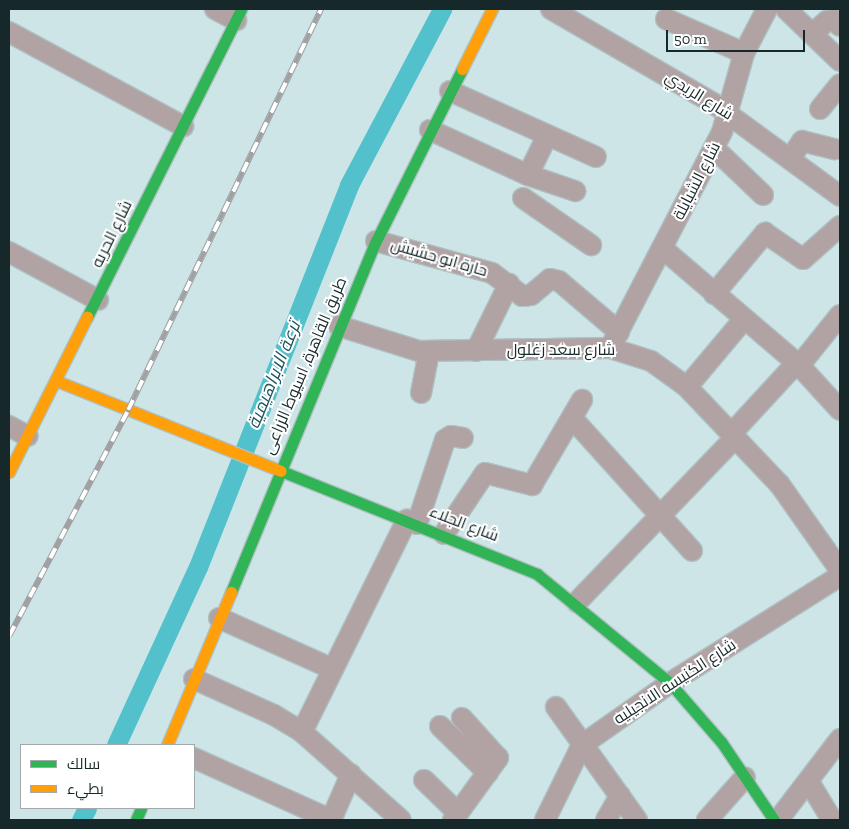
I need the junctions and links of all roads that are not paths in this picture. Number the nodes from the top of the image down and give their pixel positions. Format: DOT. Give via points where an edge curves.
graph roads {
  1 [pos="214,9"];
  2 [pos="492,9"];
  3 [pos="551,9"];
  4 [pos="767,9"];
  5 [pos="786,9"];
  6 [pos="239,14"];
  7 [pos="666,19"];
  8 [pos="840,26"];
  9 [pos="9,32"];
  10 [pos="812,34"];
  11 [pos="744,53"];
  12 [pos="840,60"];
  13 [pos="840,84"];
  14 [pos="450,91"];
  15 [pos="820,109"];
  16 [pos="728,113"];
  17 [pos="183,126"];
  18 [pos="430,130"];
  19 [pos="547,136"];
  20 [pos="714,148"];
  21 [pos="835,148"];
  22 [pos="596,157"];
  23 [pos="790,159"];
  24 [pos="530,176"];
  25 [pos="575,191"];
  26 [pos="762,195"];
  27 [pos="840,196"];
  28 [pos="840,226"];
  29 [pos="376,240"];
  30 [pos="592,245"];
  31 [pos="662,248"];
  32 [pos="9,252"];
  33 [pos="509,284"];
  34 [pos="714,294"];
  35 [pos="98,300"];
  36 [pos="840,316"];
  37 [pos="744,319"];
  38 [pos="339,326"];
  39 [pos="614,340"];
  40 [pos="476,350"];
  41 [pos="429,352"];
  42 [pos="798,364"];
  43 [pos="57,381"];
  44 [pos="687,388"];
  45 [pos="421,393"];
  46 [pos="582,400"];
  47 [pos="840,410"];
  48 [pos="572,418"];
  49 [pos="9,426"];
  50 [pos="734,435"];
  51 [pos="28,436"];
  52 [pos="464,438"];
  53 [pos="279,471"];
  54 [pos="9,472"];
  55 [pos="660,514"];
  56 [pos="412,522"];
  57 [pos="444,534"];
  58 [pos="692,550"];
  59 [pos="840,570"];
  60 [pos="840,576"];
  61 [pos="577,602"];
  62 [pos="219,618"];
  63 [pos="333,669"];
  64 [pos="194,679"];
  65 [pos="670,683"];
  66 [pos="556,707"];
  67 [pos="462,718"];
  68 [pos="440,726"];
  69 [pos="302,732"];
  70 [pos="840,739"];
  71 [pos="167,744"];
  72 [pos="584,745"];
  73 [pos="195,758"];
  74 [pos="351,774"];
  75 [pos="488,774"];
  76 [pos="745,777"];
  77 [pos="424,780"];
  78 [pos="809,782"];
  79 [pos="620,796"];
  80 [pos="456,817"];
  81 [pos="331,820"];
  82 [pos="401,820"];
  83 [pos="546,820"];
  84 [pos="606,820"];
  85 [pos="637,820"];
  86 [pos="708,820"];
  87 [pos="774,820"];
  88 [pos="778,820"];
  89 [pos="832,820"];
  1 -- 6 [label="street"];
  2 -- 14 [label="main road, طريق القاهرة, اسيوط الزراعى"];
  3 -- 16 [label="street, شارع الريدي"];
  4 -- 11 [label="street, شارع الشبايلة"];
  5 -- 10 [label="street"];
  6 -- 17 [label="main road, شارع الحريه"];
  7 -- 11 [label="street"];
  8 -- 10 [label="street" via="834,20 827,21"];
  9 -- 17 [label="street"];
  10 -- 12 [label="street"];
  11 -- 16 [label="street, شارع الشبايلة"];
  13 -- 15 [label="street"];
  14 -- 18 [label="main road, طريق القاهرة, اسيوط الزراعى"];
  14 -- 19 [label="street"];
  16 -- 20 [label="street, شارع الشبايلة"];
  16 -- 23 [label="street, شارع الريدي"];
  17 -- 35 [label="main road, شارع الحريه"];
  18 -- 24 [label="street"];
  18 -- 29 [label="main road, طريق القاهرة, اسيوط الزراعى"];
  19 -- 22 [label="street"];
  19 -- 24 [label="street"];
  20 -- 26 [label="street"];
  20 -- 31 [label="street, شارع الشبايلة"];
  21 -- 23 [label="street" via="802,141"];
  23 -- 27 [label="street, شارع الريدي"];
  24 -- 25 [label="street"];
  24 -- 30 [label="street" via="520,205"];
  28 -- 34 [label="street" via="804,259 765,232"];
  29 -- 33 [label="street, حارة ابو حشيش" via="492,273"];
  29 -- 38 [label="main road, طريق القاهرة, اسيوط الزراعى"];
  31 -- 34 [label="street"];
  31 -- 39 [label="street, شارع الشبايلة"];
  32 -- 35 [label="street"];
  33 -- 39 [label="street, حارة ابو حشيش" via="527,296 550,279 558,281"];
  33 -- 40 [label="street"];
  34 -- 37 [label="street"];
  35 -- 43 [label="main road, شارع الحريه"];
  36 -- 42 [label="street"];
  37 -- 42 [label="street"];
  37 -- 44 [label="street"];
  38 -- 41 [label="street, شارع سعد زغلول" via="401,347"];
  38 -- 53 [label="main road, طريق القاهرة, اسيوط الزراعى"];
  39 -- 40 [label="street, شارع سعد زغلول"];
  39 -- 44 [label="street, شارع سعد زغلول" via="651,361"];
  40 -- 41 [label="street, شارع سعد زغلول"];
  41 -- 45 [label="street"];
  42 -- 47 [label="street"];
  42 -- 50 [label="street"];
  43 -- 51 [label="main road, شارع الحريه"];
  43 -- 53 [label="main road, شارع الجلاء"];
  44 -- 50 [label="street, شارع سعد زغلول"];
  46 -- 48 [label="street"];
  48 -- 55 [label="street"];
  48 -- 57 [label="street" via="532,485 485,472"];
  49 -- 51 [label="street"];
  50 -- 55 [label="street"];
  50 -- 59 [label="street, شارع سعد زغلول" via="780,485"];
  51 -- 54 [label="main road, شارع الحريه"];
  52 -- 56 [label="street" via="451,436 446,440"];
  53 -- 56 [label="main road, شارع الجلاء"];
  53 -- 62 [label="main road, طريق القاهرة, اسيوط الزراعى"];
  55 -- 58 [label="street"];
  55 -- 61 [label="street"];
  56 -- 57 [label="main road, شارع الجلاء"];
  56 -- 63 [label="street"];
  57 -- 61 [label="main road, شارع الجلاء" via="515,562"];
  60 -- 65 [label="street, شارع الكنيسه الانجيليه"];
  61 -- 65 [label="main road, شارع الجلاء"];
  62 -- 63 [label="street"];
  62 -- 64 [label="main road, طريق القاهرة, اسيوط الزراعى"];
  63 -- 69 [label="street"];
  64 -- 69 [label="street" via="274,715"];
  64 -- 71 [label="main road, طريق القاهرة, اسيوط الزراعى"];
  65 -- 72 [label="street, شارع الكنيسه الانجيليه"];
  65 -- 76 [label="main road, شارع الجلاء" via="722,742"];
  66 -- 72 [label="street"];
  67 -- 75 [label="street" via="498,754"];
  68 -- 75 [label="street"];
  69 -- 74 [label="street"];
  70 -- 78 [label="street"];
  72 -- 79 [label="street"];
  72 -- 83 [label="street, شارع الكنيسه الانجيليه"];
  73 -- 81 [label="street"];
  74 -- 81 [label="street"];
  74 -- 82 [label="street"];
  75 -- 80 [label="street"];
  76 -- 86 [label="street"];
  76 -- 87 [label="main road, شارع الجلاء"];
  77 -- 80 [label="street"];
  78 -- 88 [label="street"];
  78 -- 89 [label="street"];
  79 -- 84 [label="street"];
  79 -- 85 [label="street"];
}
